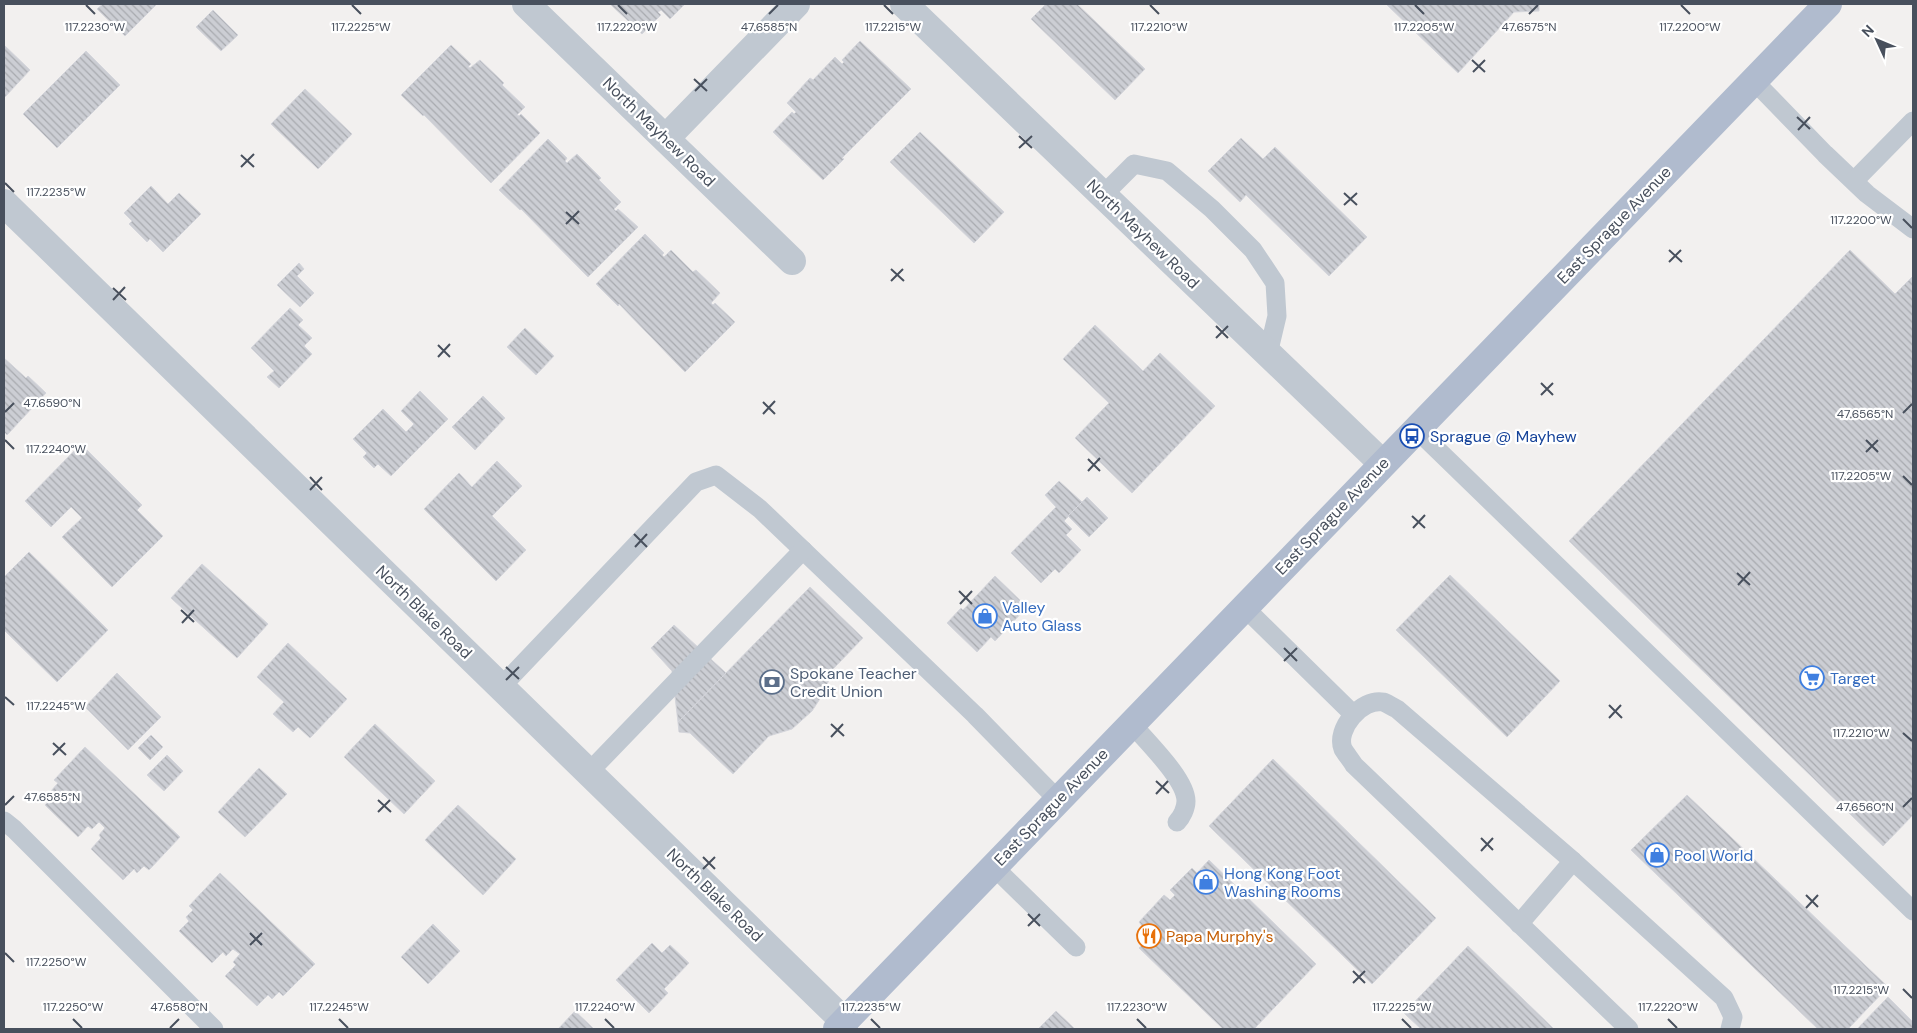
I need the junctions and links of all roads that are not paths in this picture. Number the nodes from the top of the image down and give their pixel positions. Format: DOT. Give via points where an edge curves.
graph roads {
  1 [pos="526,4"];
  2 [pos="796,4"];
  3 [pos="904,4"];
  4 [pos="1828,4"];
  5 [pos="1754,81"];
  6 [pos="1913,121"];
  7 [pos="666,138"];
  8 [pos="1854,181"];
  9 [pos="1103,195"];
  10 [pos="4,203"];
  11 [pos="1913,229"];
  12 [pos="792,261"];
  13 [pos="1268,354"];
  14 [pos="1416,429"];
  15 [pos="1382,463"];
  16 [pos="803,550"];
  17 [pos="1244,607"];
  18 [pos="501,687"];
  19 [pos="1353,714"];
  20 [pos="1132,724"];
  21 [pos="589,772"];
  22 [pos="1058,800"];
  23 [pos="4,821"];
  24 [pos="1177,822"];
  25 [pos="1573,861"];
  26 [pos="994,867"];
  27 [pos="1913,911"];
  28 [pos="1519,924"];
  29 [pos="1076,947"];
  30 [pos="841,1025"];
  31 [pos="214,1029"];
  32 [pos="1629,1029"];
  33 [pos="1730,1029"];
  1 -- 7 [label="street, North Mayhew Road"];
  2 -- 7 [label="street"];
  3 -- 9 [label="street, North Mayhew Road"];
  4 -- 5 [label="main road, East Sprague Avenue"];
  5 -- 8 [label="lane"];
  5 -- 14 [label="main road, East Sprague Avenue"];
  6 -- 8 [label="lane"];
  7 -- 12 [label="street, North Mayhew Road"];
  8 -- 11 [label="lane"];
  9 -- 13 [label="street, North Mayhew Road"];
  9 -- 13 [label="lane" via="1134,164 1167,171 1212,209 1253,250 1275,283 1277,316"];
  10 -- 18 [label="street, North Blake Road"];
  13 -- 15 [label="street, North Mayhew Road"];
  14 -- 15 [label="main road, East Sprague Avenue"];
  14 -- 27 [label="lane"];
  15 -- 17 [label="main road, East Sprague Avenue"];
  16 -- 18 [label="lane" via="760,509 716,475 696,482"];
  16 -- 21 [label="lane"];
  16 -- 22 [label="lane" via="975,715"];
  17 -- 19 [label="lane"];
  17 -- 20 [label="main road, East Sprague Avenue"];
  18 -- 21 [label="street, North Blake Road"];
  19 -- 25 [label="lane" via="1366,705 1382,702 1397,709"];
  19 -- 28 [label="lane" via="1344,730 1342,747 1354,764"];
  20 -- 22 [label="main road, East Sprague Avenue"];
  20 -- 24 [label="lane" via="1180,780 1186,800"];
  21 -- 30 [label="street, North Blake Road"];
  22 -- 26 [label="main road, East Sprague Avenue"];
  23 -- 31 [label="lane"];
  25 -- 28 [label="lane"];
  25 -- 33 [label="lane" via="1724,998 1733,1017"];
  26 -- 29 [label="lane"];
  26 -- 30 [label="main road, East Sprague Avenue"];
  28 -- 32 [label="lane"];
}
